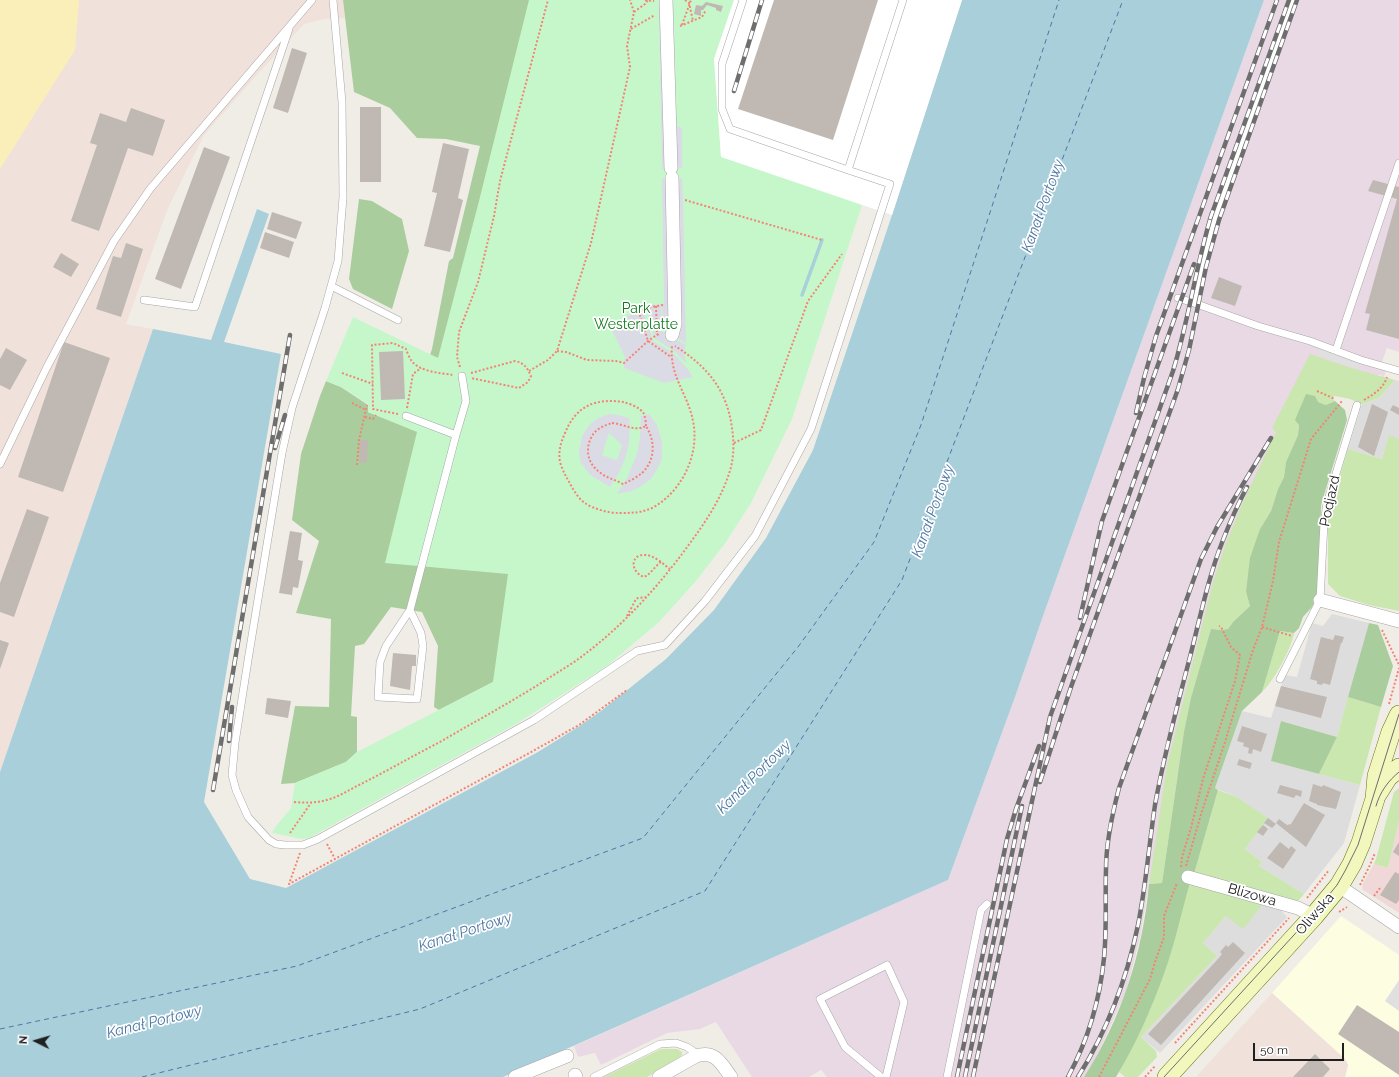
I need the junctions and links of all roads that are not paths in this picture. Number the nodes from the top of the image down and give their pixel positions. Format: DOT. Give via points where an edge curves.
graph roads {
  1 [pos="312,0"];
  2 [pos="333,0"];
  3 [pos="743,0"];
  4 [pos="903,0"];
  5 [pos="1293,0"];
  6 [pos="666,4"];
  7 [pos="290,25"];
  8 [pos="1399,163"];
  9 [pos="848,170"];
  10 [pos="331,286"];
  11 [pos="1178,298"];
  12 [pos="144,300"];
  13 [pos="1194,303"];
  14 [pos="398,320"];
  15 [pos="667,337"];
  16 [pos="1336,350"];
  17 [pos="1399,371"];
  18 [pos="462,376"];
  19 [pos="1357,405"];
  20 [pos="406,416"];
  21 [pos="456,435"];
  22 [pos="0,464"];
  23 [pos="1320,600"];
  24 [pos="410,610"];
  25 [pos="1399,621"];
  26 [pos="1280,679"];
  27 [pos="1394,710"];
  28 [pos="1399,768"];
  29 [pos="1375,799"];
  30 [pos="1183,874"];
  31 [pos="1339,886"];
  32 [pos="987,904"];
  33 [pos="1306,912"];
  34 [pos="1399,927"];
  35 [pos="567,1056"];
  36 [pos="696,1056"];
  37 [pos="1162,1070"];
  38 [pos="515,1077"];
  39 [pos="594,1077"];
  40 [pos="659,1077"];
  41 [pos="731,1077"];
  42 [pos="882,1077"];
  43 [pos="886,1077"];
  44 [pos="947,1077"];
  1 -- 7 [label="lane"];
  2 -- 10 [label="lane" via="342,102 343,197 338,261"];
  3 -- 9 [label="lane" via="722,64 722,109 730,129"];
  4 -- 9 [label="lane"];
  5 -- 13 [label="lane" via="1211,227"];
  6 -- 15 [label="street" via="675,324"];
  7 -- 12 [label="lane" via="195,307"];
  7 -- 22 [label="lane" via="150,189 114,241 47,367"];
  8 -- 16 [label="lane"];
  9 -- 10 [label="lane" via="890,184 811,429 754,536 705,601 665,645 637,651 534,720 323,836 303,845 285,846 269,840 248,818 232,775 282,453 292,408"];
  10 -- 14 [label="lane"];
  11 -- 13 [label="lane"];
  13 -- 16 [label="lane"];
  16 -- 17 [label="lane"];
  18 -- 21 [label="lane" via="466,401"];
  19 -- 23 [label="lane, Podjazd" via="1327,503"];
  20 -- 21 [label="lane"];
  21 -- 24 [label="lane"];
  23 -- 25 [label="street"];
  23 -- 26 [label="lane, Podjazd"];
  24 -- 24 [label="lane" via="386,646 380,662 378,697 417,699 421,633"];
  27 -- 29 [label="street, Oliwska" via="1391,732 1377,776"];
  28 -- 29 [label="street" via="1388,777"];
  29 -- 31 [label="street, Oliwska" via="1359,849"];
  30 -- 33 [label="street, Blizowa"];
  31 -- 33 [label="street, Oliwska"];
  31 -- 34 [label="street"];
  32 -- 44 [label="lane" via="981,910"];
  33 -- 37 [label="street, Oliwska"];
  35 -- 38 [label="street"];
  36 -- 39 [label="lane" via="687,1047 676,1043 660,1044"];
  36 -- 40 [label="street"];
  36 -- 41 [label="street" via="702,1054 715,1057"];
  42 -- 43 [label="lane" via="845,1047 820,999 887,965 904,1002"];
}
